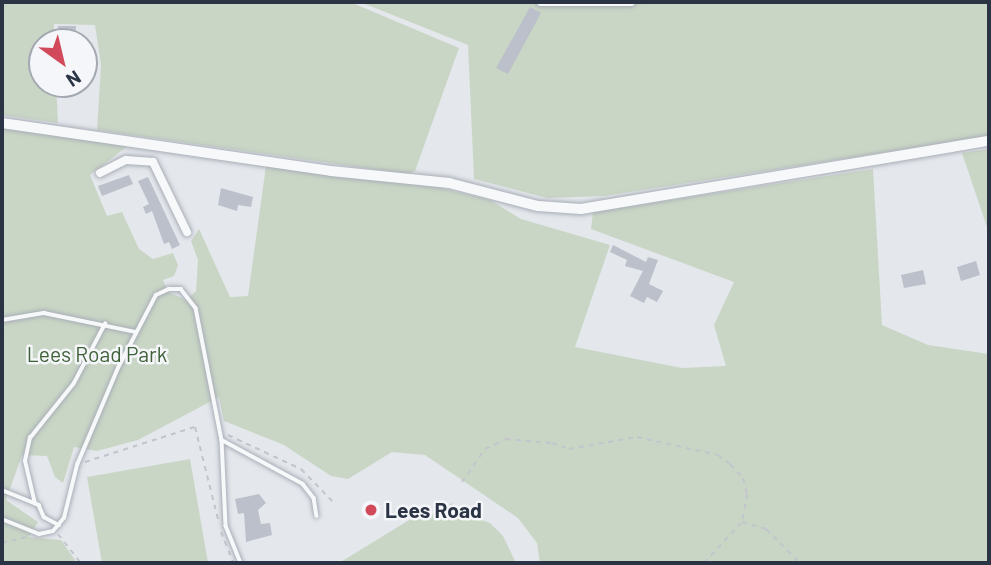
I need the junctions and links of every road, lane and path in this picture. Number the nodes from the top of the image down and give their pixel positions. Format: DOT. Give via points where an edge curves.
graph roads {
  1 [pos="541,2"];
  2 [pos="631,2"];
  3 [pos="2,122"];
  4 [pos="989,141"];
  5 [pos="150,145"];
  6 [pos="148,162"];
  7 [pos="100,173"];
  8 [pos="187,232"];
  9 [pos="2,320"];
  10 [pos="105,324"];
  11 [pos="136,332"];
  12 [pos="221,437"];
  13 [pos="78,465"];
  14 [pos="462,482"];
  15 [pos="2,490"];
  16 [pos="35,504"];
  17 [pos="336,505"];
  18 [pos="317,516"];
  19 [pos="2,519"];
  20 [pos="742,522"];
  21 [pos="59,525"];
  22 [pos="35,533"];
  23 [pos="2,543"];
  24 [pos="234,563"];
  25 [pos="241,563"];
  26 [pos="704,563"];
  27 [pos="800,563"];
  1 -- 2 [label="street"];
  3 -- 5 [label="street"];
  4 -- 5 [label="street" via="581,209 538,206 449,183"];
  5 -- 6 [label="street"];
  6 -- 7 [label="street" via="126,160"];
  6 -- 8 [label="street" via="153,162"];
  9 -- 10 [label="lane" via="44,313"];
  10 -- 11 [label="lane"];
  10 -- 16 [label="lane" via="74,383 30,438 25,461"];
  11 -- 12 [label="lane" via="156,295 181,289 191,297"];
  11 -- 13 [label="lane"];
  12 -- 17 [label="path" via="240,439 301,469"];
  12 -- 18 [label="lane" via="303,484 314,498"];
  12 -- 25 [label="lane" via="226,526"];
  13 -- 21 [label="lane"];
  13 -- 24 [label="path" via="195,427 226,550"];
  14 -- 20 [label="path" via="485,449 506,439 569,449 637,437 718,455 730,464 743,478 747,494"];
  15 -- 16 [label="lane"];
  16 -- 21 [label="lane" via="44,517"];
  19 -- 22 [label="lane"];
  20 -- 26 [label="path"];
  20 -- 27 [label="path" via="766,529"];
  21 -- 22 [label="lane" via="53,531"];
  22 -- 23 [label="path" via="22,541"];
}
